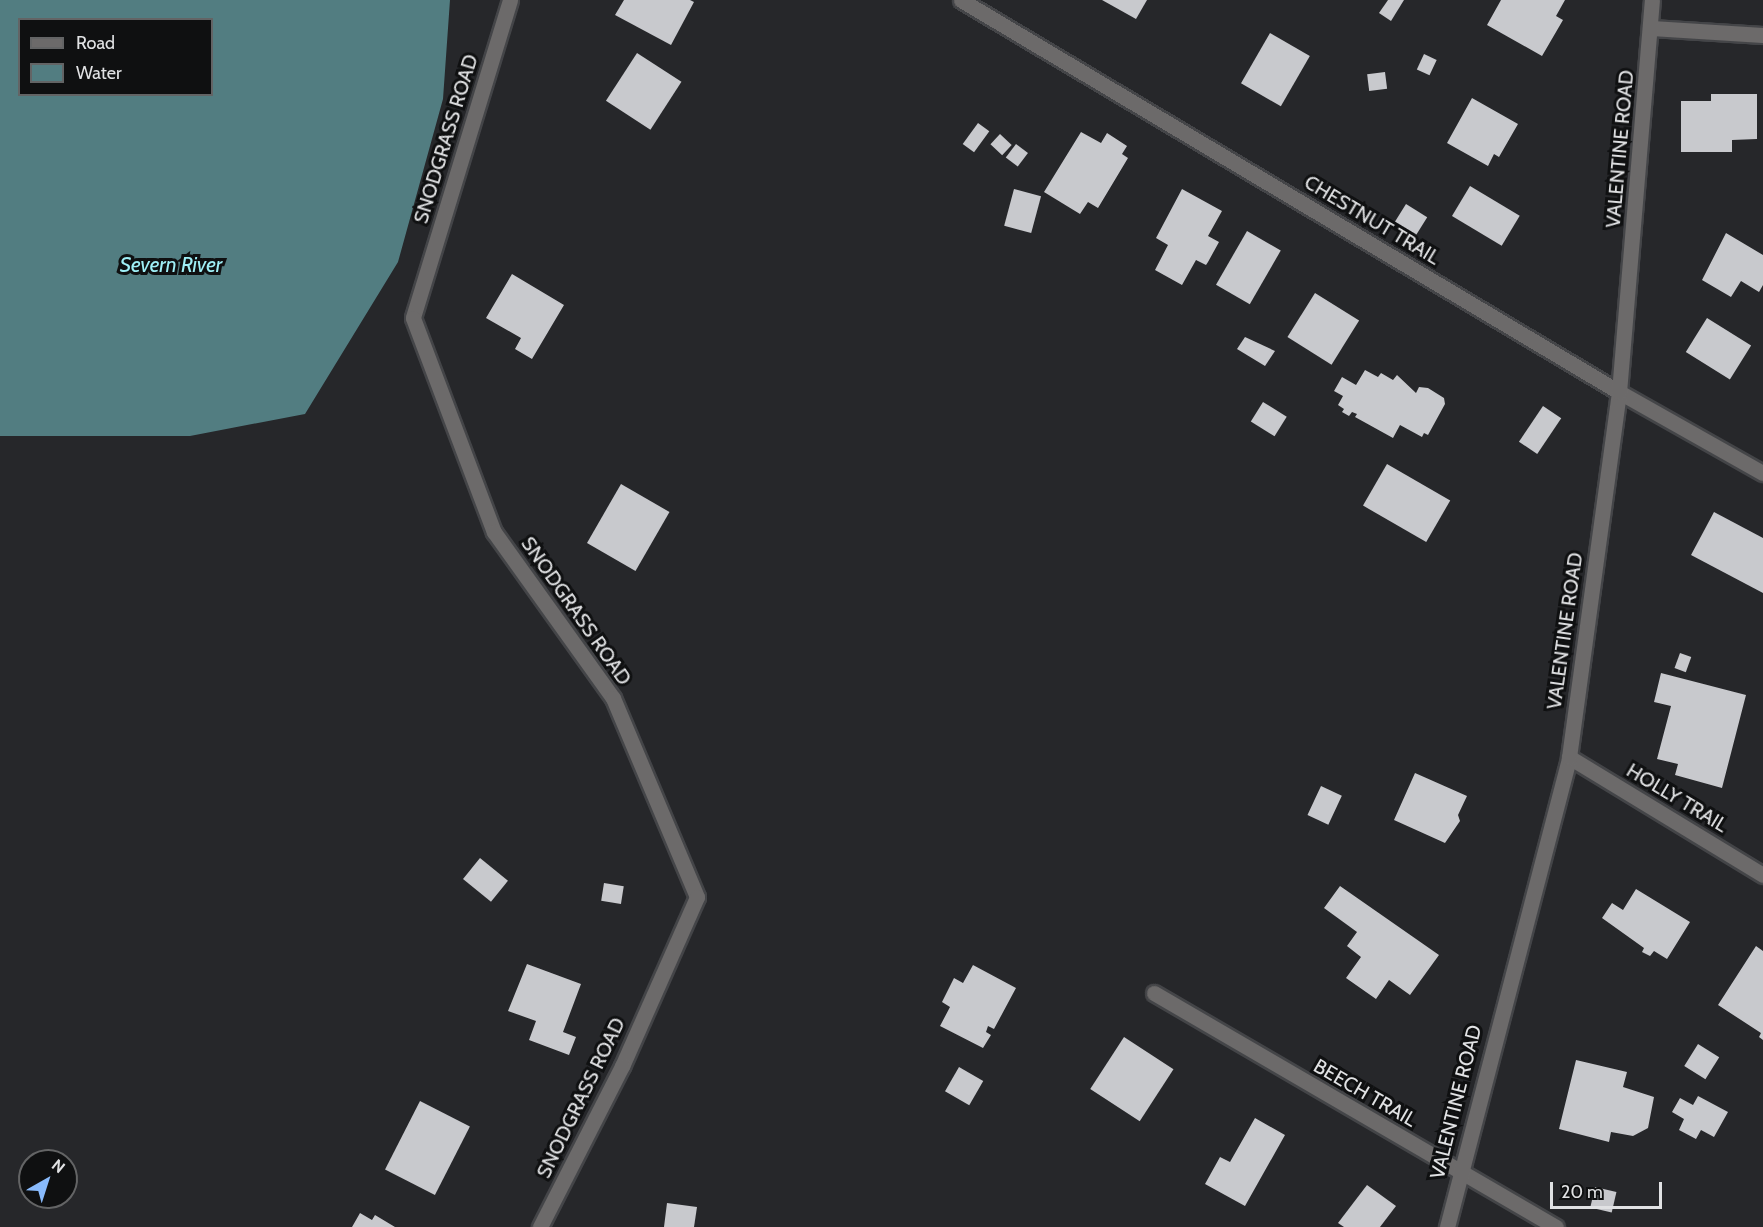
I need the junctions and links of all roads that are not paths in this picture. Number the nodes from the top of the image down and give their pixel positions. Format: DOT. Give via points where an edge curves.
graph roads {
  1 [pos="510,0"];
  2 [pos="961,0"];
  3 [pos="1652,0"];
  4 [pos="1652,28"];
  5 [pos="1763,35"];
  6 [pos="1619,392"];
  7 [pos="1763,473"];
  8 [pos="1569,757"];
  9 [pos="1763,875"];
  10 [pos="1154,993"];
  11 [pos="1459,1172"];
  12 [pos="540,1227"];
  13 [pos="1447,1227"];
  14 [pos="1556,1227"];
  1 -- 12 [label="street, SNODGRASS ROAD" via="413,318 494,532 613,698 697,897 622,1066"];
  2 -- 6 [label="street, CHESTNUT TRAIL"];
  3 -- 4 [label="street, VALENTINE ROAD"];
  4 -- 5 [label="street"];
  4 -- 6 [label="street, VALENTINE ROAD"];
  6 -- 7 [label="street, CHESTNUT TRAIL"];
  6 -- 8 [label="street, VALENTINE ROAD"];
  8 -- 9 [label="street, HOLLY TRAIL"];
  8 -- 11 [label="street, VALENTINE ROAD"];
  10 -- 11 [label="street, BEECH TRAIL"];
  11 -- 13 [label="street, VALENTINE ROAD"];
  11 -- 14 [label="street, BEECH TRAIL"];
}
